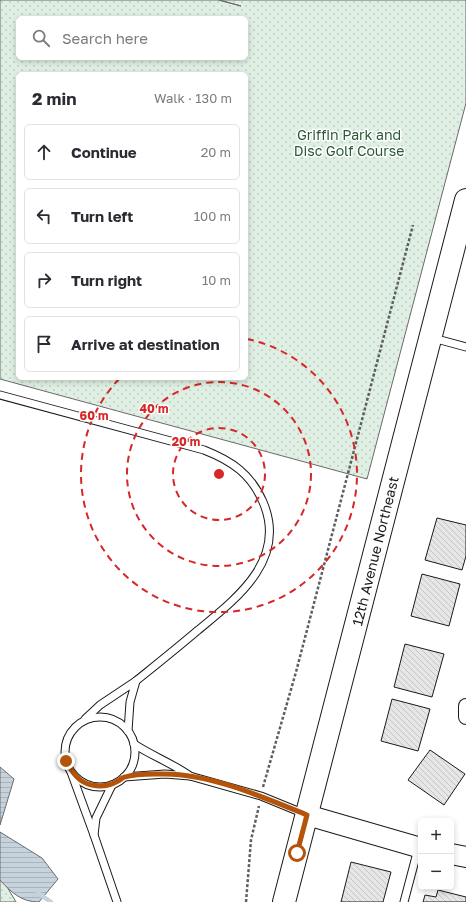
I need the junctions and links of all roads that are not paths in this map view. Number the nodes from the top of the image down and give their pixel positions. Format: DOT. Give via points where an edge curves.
graph roads {
  1 [pos="466,200"];
  2 [pos="430,337"];
  3 [pos="466,346"];
  4 [pos="0,395"];
  5 [pos="136,681"];
  6 [pos="466,706"];
  7 [pos="466,717"];
  8 [pos="82,722"];
  9 [pos="128,732"];
  10 [pos="134,744"];
  11 [pos="66,761"];
  12 [pos="190,776"];
  13 [pos="124,777"];
  14 [pos="112,785"];
  15 [pos="307,815"];
  16 [pos="94,835"];
  17 [pos="418,846"];
  18 [pos="418,854"];
  19 [pos="454,855"];
  20 [pos="466,857"];
  21 [pos="117,902"];
  22 [pos="284,902"];
  23 [pos="404,902"];
  1 -- 2 [label="main road, 12th Avenue Northeast"];
  2 -- 3 [label="lane"];
  2 -- 15 [label="main road, 12th Avenue Northeast"];
  4 -- 5 [label="lane" via="224,458 242,471 258,491 265,506 268,543 256,576 233,601"];
  5 -- 8 [label="lane" via="100,705"];
  5 -- 9 [label="lane" via="130,702"];
  6 -- 7 [label="street"];
  8 -- 9 [label="lane" via="93,717 105,717 116,720"];
  8 -- 11 [label="lane" via="68,739"];
  9 -- 10 [label="lane"];
  10 -- 12 [label="lane" via="154,758 173,764"];
  10 -- 13 [label="lane" via="134,760 130,771"];
  11 -- 14 [label="lane" via="79,780 89,785"];
  11 -- 16 [label="lane"];
  12 -- 13 [label="lane" via="165,774"];
  12 -- 15 [label="lane" via="261,796"];
  13 -- 14 [label="lane"];
  14 -- 16 [label="lane" via="96,818"];
  15 -- 17 [label="street"];
  15 -- 22 [label="main road, 12th Avenue Northeast"];
  16 -- 21 [label="lane"];
  18 -- 23 [label="lane"];
  19 -- 20 [label="street"];
}
